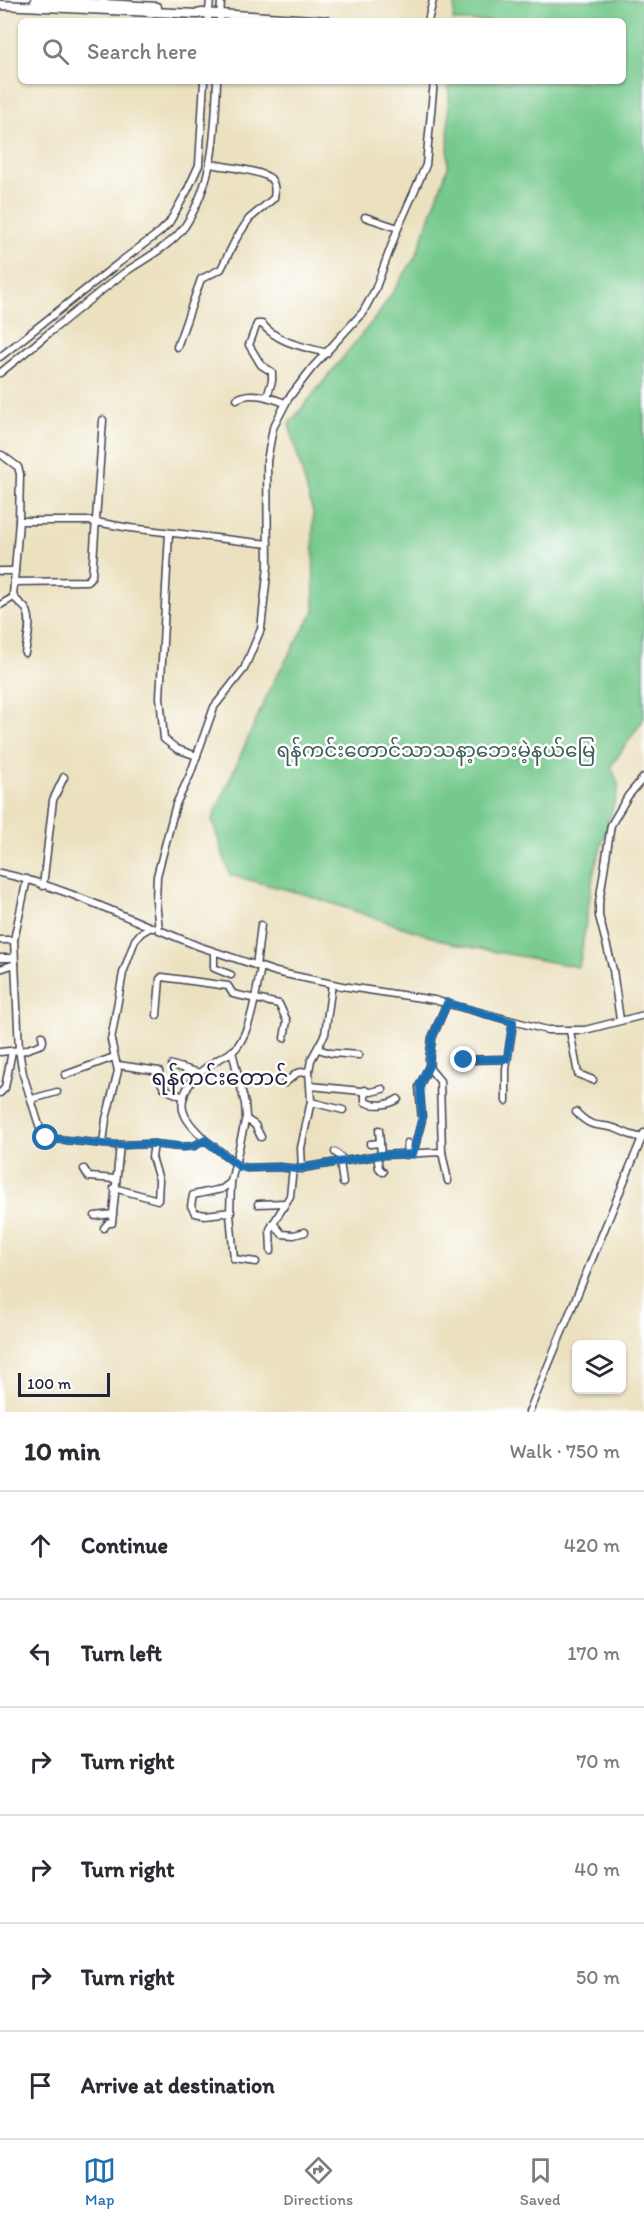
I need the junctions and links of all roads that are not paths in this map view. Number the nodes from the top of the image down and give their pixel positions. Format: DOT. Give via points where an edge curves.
graph roads {
  1 [pos="35,0"];
  2 [pos="210,0"];
  3 [pos="221,0"];
  4 [pos="433,0"];
  5 [pos="0,5"];
  6 [pos="213,16"];
  7 [pos="254,18"];
  8 [pos="429,18"];
  9 [pos="204,84"];
  10 [pos="218,84"];
  11 [pos="434,84"];
  12 [pos="211,164"];
  13 [pos="364,217"];
  14 [pos="398,228"];
  15 [pos="177,347"];
  16 [pos="327,353"];
  17 [pos="0,357"];
  18 [pos="0,373"];
  19 [pos="267,397"];
  20 [pos="237,399"];
  21 [pos="285,404"];
  22 [pos="103,420"];
  23 [pos="2,455"];
  24 [pos="19,521"];
  25 [pos="96,522"];
  26 [pos="169,533"];
  27 [pos="268,544"];
  28 [pos="0,571"];
  29 [pos="15,571"];
  30 [pos="14,582"];
  31 [pos="14,597"];
  32 [pos="0,605"];
  33 [pos="25,653"];
  34 [pos="196,756"];
  35 [pos="64,777"];
  36 [pos="644,777"];
  37 [pos="0,873"];
  38 [pos="27,879"];
  39 [pos="43,886"];
  40 [pos="261,925"];
  41 [pos="151,927"];
  42 [pos="159,930"];
  43 [pos="0,940"];
  44 [pos="14,940"];
  45 [pos="214,952"];
  46 [pos="0,958"];
  47 [pos="15,961"];
  48 [pos="258,966"];
  49 [pos="0,969"];
  50 [pos="231,975"];
  51 [pos="332,984"];
  52 [pos="255,997"];
  53 [pos="447,1003"];
  54 [pos="157,1015"];
  55 [pos="644,1015"];
  56 [pos="620,1020"];
  57 [pos="513,1022"];
  58 [pos="570,1031"];
  59 [pos="42,1036"];
  60 [pos="284,1038"];
  61 [pos="318,1049"];
  62 [pos="17,1051"];
  63 [pos="0,1052"];
  64 [pos="232,1052"];
  65 [pos="359,1055"];
  66 [pos="114,1057"];
  67 [pos="507,1059"];
  68 [pos="464,1060"];
  69 [pos="118,1065"];
  70 [pos="172,1065"];
  71 [pos="429,1066"];
  72 [pos="309,1071"];
  73 [pos="200,1073"];
  74 [pos="65,1075"];
  75 [pos="593,1080"];
  76 [pos="285,1083"];
  77 [pos="311,1086"];
  78 [pos="383,1089"];
  79 [pos="365,1090"];
  80 [pos="57,1092"];
  81 [pos="0,1093"];
  82 [pos="184,1097"];
  83 [pos="32,1099"];
  84 [pos="398,1099"];
  85 [pos="311,1101"];
  86 [pos="506,1101"];
  87 [pos="343,1110"];
  88 [pos="576,1112"];
  89 [pos="246,1119"];
  90 [pos="379,1130"];
  91 [pos="643,1136"];
  92 [pos="261,1137"];
  93 [pos="205,1140"];
  94 [pos="380,1143"];
  95 [pos="407,1143"];
  96 [pos="103,1144"];
  97 [pos="154,1144"];
  98 [pos="370,1144"];
  99 [pos="120,1145"];
  100 [pos="335,1152"];
  101 [pos="442,1152"];
  102 [pos="409,1155"];
  103 [pos="379,1156"];
  104 [pos="342,1161"];
  105 [pos="236,1163"];
  106 [pos="293,1168"];
  107 [pos="84,1169"];
  108 [pos="302,1169"];
  109 [pos="383,1172"];
  110 [pos="116,1179"];
  111 [pos="448,1181"];
  112 [pos="231,1182"];
  113 [pos="343,1183"];
  114 [pos="114,1188"];
  115 [pos="285,1203"];
  116 [pos="258,1204"];
  117 [pos="231,1212"];
  118 [pos="113,1214"];
  119 [pos="95,1216"];
  120 [pos="273,1223"];
  121 [pos="105,1228"];
  122 [pos="305,1232"];
  123 [pos="271,1251"];
  124 [pos="256,1262"];
  125 [pos="529,1412"];
  1 -- 6 [label="street" via="195,9"];
  2 -- 6 [label="street"];
  3 -- 6 [label="street"];
  4 -- 8 [label="street"];
  5 -- 6 [label="street"];
  6 -- 7 [label="street"];
  9 -- 17 [label="street" via="199,165 169,224"];
  10 -- 12 [label="street"];
  11 -- 14 [label="street" via="426,165"];
  12 -- 15 [label="street" via="271,179 274,198 249,219 221,269 201,279"];
  12 -- 18 [label="street" via="203,190 180,232"];
  13 -- 14 [label="street"];
  14 -- 16 [label="street" via="370,302"];
  16 -- 19 [label="street" via="289,344 257,324 249,345 261,365 272,372"];
  16 -- 21 [label="street"];
  19 -- 20 [label="street" via="247,395"];
  19 -- 21 [label="street"];
  21 -- 27 [label="street" via="273,428 267,461"];
  22 -- 25 [label="street"];
  23 -- 24 [label="street" via="18,467 20,474"];
  24 -- 25 [label="street"];
  24 -- 29 [label="street"];
  25 -- 26 [label="street"];
  25 -- 30 [label="street" via="90,579"];
  26 -- 27 [label="street"];
  26 -- 34 [label="street" via="161,722 164,739"];
  27 -- 34 [label="street" via="261,628 243,669 214,707"];
  28 -- 29 [label="street"];
  29 -- 30 [label="street"];
  30 -- 31 [label="street"];
  31 -- 32 [label="street"];
  31 -- 33 [label="street" via="28,615"];
  34 -- 42 [label="street" via="176,804 161,856 156,889"];
  35 -- 39 [label="street" via="53,800"];
  36 -- 56 [label="street" via="611,825 599,903"];
  37 -- 38 [label="street"];
  38 -- 39 [label="street"];
  38 -- 44 [label="street"];
  39 -- 41 [label="street"];
  40 -- 48 [label="street"];
  41 -- 42 [label="street"];
  41 -- 66 [label="street" via="135,940 125,964 112,1030"];
  42 -- 45 [label="street"];
  43 -- 44 [label="street"];
  44 -- 47 [label="street"];
  45 -- 48 [label="street"];
  45 -- 50 [label="street" via="214,968"];
  46 -- 47 [label="street"];
  47 -- 49 [label="street"];
  47 -- 62 [label="street"];
  48 -- 51 [label="street"];
  48 -- 52 [label="street"];
  51 -- 53 [label="street"];
  51 -- 61 [label="street" via="325,1035"];
  52 -- 54 [label="street" via="233,994 228,986 162,976"];
  52 -- 60 [label="street" via="282,1006 288,1024"];
  52 -- 64 [label="street" via="242,1039"];
  53 -- 57 [label="street"];
  53 -- 71 [label="street" via="432,1038"];
  55 -- 56 [label="street"];
  56 -- 58 [label="street"];
  57 -- 58 [label="street"];
  57 -- 67 [label="street"];
  58 -- 75 [label="street" via="578,1074"];
  59 -- 62 [label="street" via="42,1044"];
  61 -- 65 [label="street"];
  61 -- 72 [label="street"];
  62 -- 63 [label="street"];
  62 -- 81 [label="street"];
  62 -- 83 [label="street"];
  64 -- 73 [label="street"];
  64 -- 89 [label="street"];
  66 -- 69 [label="street"];
  66 -- 74 [label="street"];
  67 -- 68 [label="street"];
  67 -- 86 [label="street"];
  69 -- 82 [label="street" via="159,1071 162,1088"];
  69 -- 96 [label="street"];
  70 -- 73 [label="street"];
  71 -- 101 [label="street" via="440,1084"];
  71 -- 102 [label="street" via="419,1087 422,1119"];
  72 -- 76 [label="street" via="297,1073"];
  72 -- 77 [label="street"];
  73 -- 82 [label="street"];
  77 -- 79 [label="street"];
  77 -- 85 [label="street"];
  78 -- 79 [label="street"];
  79 -- 84 [label="street" via="368,1104"];
  80 -- 83 [label="street"];
  82 -- 93 [label="street" via="183,1111"];
  83 -- 96 [label="street" via="45,1138"];
  85 -- 87 [label="street"];
  85 -- 108 [label="street" via="301,1148"];
  88 -- 91 [label="street" via="591,1125"];
  89 -- 92 [label="street" via="255,1125"];
  89 -- 105 [label="street"];
  90 -- 94 [label="street"];
  91 -- 125 [label="street"];
  93 -- 97 [label="street" via="190,1147"];
  93 -- 105 [label="street"];
  94 -- 98 [label="street"];
  94 -- 103 [label="street"];
  95 -- 102 [label="street"];
  96 -- 99 [label="street"];
  97 -- 99 [label="street"];
  97 -- 114 [label="street" via="158,1200"];
  99 -- 110 [label="street"];
  100 -- 104 [label="street"];
  101 -- 102 [label="street"];
  101 -- 111 [label="street"];
  102 -- 103 [label="street"];
  103 -- 104 [label="street"];
  103 -- 109 [label="street"];
  104 -- 108 [label="street"];
  104 -- 113 [label="street"];
  105 -- 106 [label="street" via="248,1168"];
  105 -- 112 [label="street"];
  106 -- 108 [label="street"];
  106 -- 115 [label="street"];
  107 -- 110 [label="street" via="89,1177"];
  110 -- 114 [label="street"];
  112 -- 117 [label="street"];
  112 -- 117 [label="street" via="222,1189 193,1195 191,1206 200,1215"];
  114 -- 118 [label="street"];
  115 -- 116 [label="street"];
  115 -- 120 [label="street"];
  117 -- 124 [label="street" via="234,1259"];
  118 -- 119 [label="street"];
  118 -- 121 [label="street" via="112,1223"];
  120 -- 122 [label="street" via="282,1234"];
  120 -- 123 [label="street"];
}
